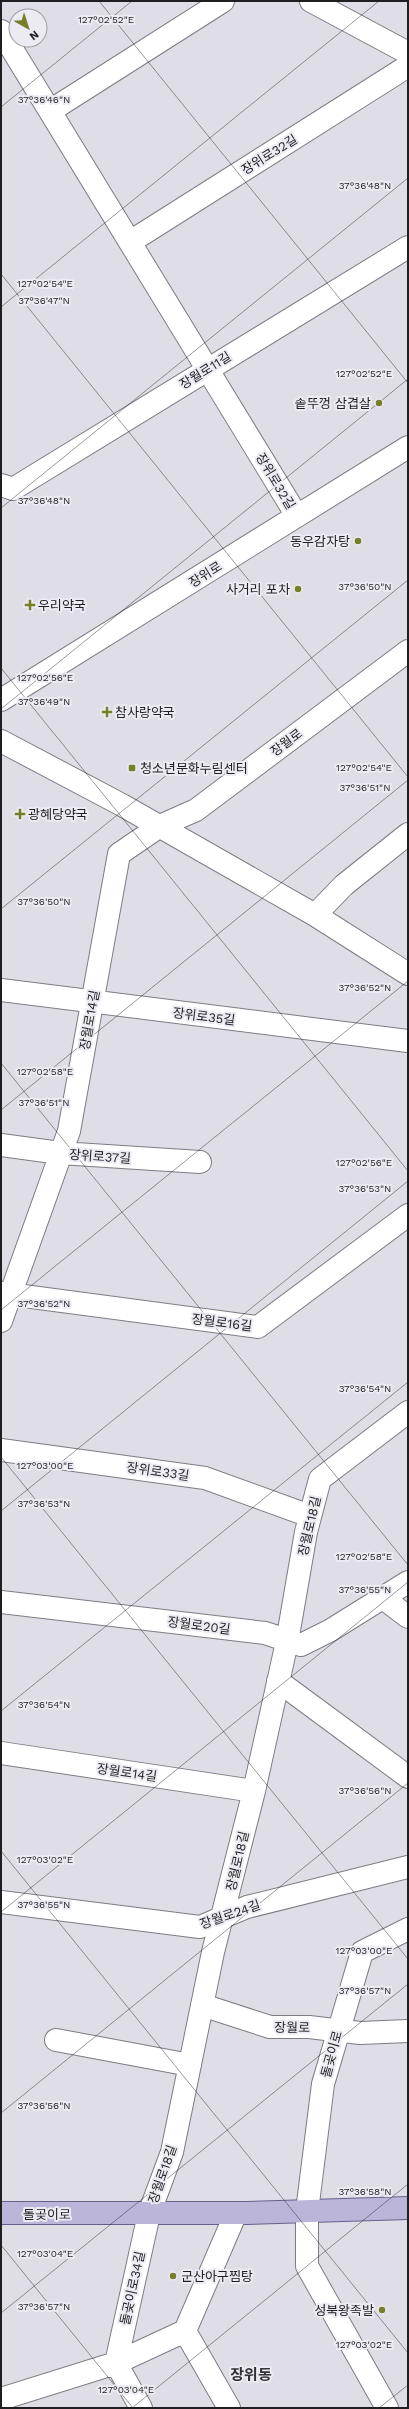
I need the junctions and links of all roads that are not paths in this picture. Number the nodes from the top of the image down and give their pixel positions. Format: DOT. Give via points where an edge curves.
graph roads {
  1 [pos="223,1"];
  2 [pos="311,1"];
  3 [pos="1,31"];
  4 [pos="408,53"];
  5 [pos="408,66"];
  6 [pos="50,111"];
  7 [pos="130,242"];
  8 [pos="408,247"];
  9 [pos="207,368"];
  10 [pos="408,447"];
  11 [pos="1,485"];
  12 [pos="297,516"];
  13 [pos="408,651"];
  14 [pos="1,700"];
  15 [pos="1,741"];
  16 [pos="160,826"];
  17 [pos="408,834"];
  18 [pos="315,915"];
  19 [pos="408,974"];
  20 [pos="1,990"];
  21 [pos="92,1002"];
  22 [pos="408,1042"];
  23 [pos="1,1145"];
  24 [pos="60,1154"];
  25 [pos="200,1162"];
  26 [pos="408,1215"];
  27 [pos="6,1294"];
  28 [pos="1,1321"];
  29 [pos="408,1412"];
  30 [pos="1,1450"];
  31 [pos="310,1516"];
  32 [pos="408,1582"];
  33 [pos="383,1598"];
  34 [pos="1,1602"];
  35 [pos="408,1617"];
  36 [pos="287,1642"];
  37 [pos="278,1681"];
  38 [pos="1,1753"];
  39 [pos="408,1777"];
  40 [pos="254,1791"];
  41 [pos="408,1867"];
  42 [pos="1,1902"];
  43 [pos="224,1917"];
  44 [pos="408,1928"];
  45 [pos="202,2005"];
  46 [pos="338,2030"];
  47 [pos="408,2031"];
  48 [pos="56,2040"];
  49 [pos="190,2065"];
  50 [pos="408,2208"];
  51 [pos="307,2211"];
  52 [pos="1,2213"];
  53 [pos="236,2213"];
  54 [pos="149,2214"];
  55 [pos="185,2330"];
  56 [pos="116,2363"];
  57 [pos="1,2399"];
  58 [pos="141,2408"];
  59 [pos="229,2408"];
  60 [pos="387,2408"];
  1 -- 6 [label="street"];
  2 -- 4 [label="street"];
  3 -- 6 [label="street, 장위로32길"];
  5 -- 7 [label="street, 장위로32길"];
  6 -- 7 [label="street, 장위로32길"];
  7 -- 9 [label="street, 장위로32길"];
  8 -- 9 [label="street, 장월로11길"];
  9 -- 11 [label="street, 장월로11길" via="14,489"];
  9 -- 12 [label="street, 장위로32길"];
  10 -- 12 [label="street, 장위로"];
  12 -- 14 [label="street, 장위로"];
  13 -- 16 [label="street, 장월로" via="196,810"];
  15 -- 16 [label="street"];
  16 -- 18 [label="street"];
  16 -- 21 [label="street, 장월로14길" via="119,854"];
  17 -- 18 [label="street" via="344,885"];
  18 -- 19 [label="street"];
  20 -- 21 [label="street, 장위로35길"];
  21 -- 22 [label="street, 장위로35길"];
  21 -- 24 [label="street, 장월로14길" via="69,1131"];
  23 -- 24 [label="street, 장위로37길"];
  24 -- 25 [label="street, 장위로37길"];
  24 -- 27 [label="street, 장월로14길"];
  26 -- 27 [label="street, 장월로16길" via="258,1327"];
  27 -- 28 [label="street, 장월로14길"];
  29 -- 31 [label="street, 장월로18길" via="320,1479"];
  30 -- 31 [label="street, 장위로33길" via="205,1478"];
  31 -- 36 [label="street, 장월로18길"];
  32 -- 33 [label="street, 장월로20길"];
  33 -- 35 [label="street"];
  33 -- 36 [label="street, 장월로20길" via="301,1645"];
  34 -- 36 [label="street, 장월로20길" via="265,1632"];
  36 -- 37 [label="street, 장월로18길"];
  37 -- 39 [label="street"];
  37 -- 40 [label="street, 장월로18길"];
  38 -- 40 [label="street, 장월로14길"];
  40 -- 43 [label="street, 장월로18길"];
  41 -- 43 [label="street, 장월로24길" via="247,1907"];
  42 -- 43 [label="street, 장월로24길" via="200,1927"];
  43 -- 45 [label="street, 장월로18길"];
  44 -- 46 [label="street, 돌곶이로" via="362,1952"];
  45 -- 46 [label="street, 장월로" via="270,2027"];
  45 -- 49 [label="street, 장월로18길"];
  46 -- 47 [label="street, 장월로" via="360,2033"];
  46 -- 51 [label="street, 돌곶이로" via="323,2084"];
  48 -- 49 [label="street"];
  49 -- 54 [label="street, 장월로18길" via="172,2152"];
  50 -- 51 [label="main road, 돌곶이로"];
  51 -- 53 [label="main road, 돌곶이로"];
  51 -- 60 [label="street, 돌곶이로" via="307,2266"];
  52 -- 54 [label="main road, 돌곶이로"];
  53 -- 54 [label="main road, 돌곶이로"];
  53 -- 55 [label="street"];
  54 -- 56 [label="street, 돌곶이로34길"];
  55 -- 56 [label="street"];
  55 -- 59 [label="street"];
  56 -- 57 [label="street"];
  56 -- 58 [label="street"];
}
